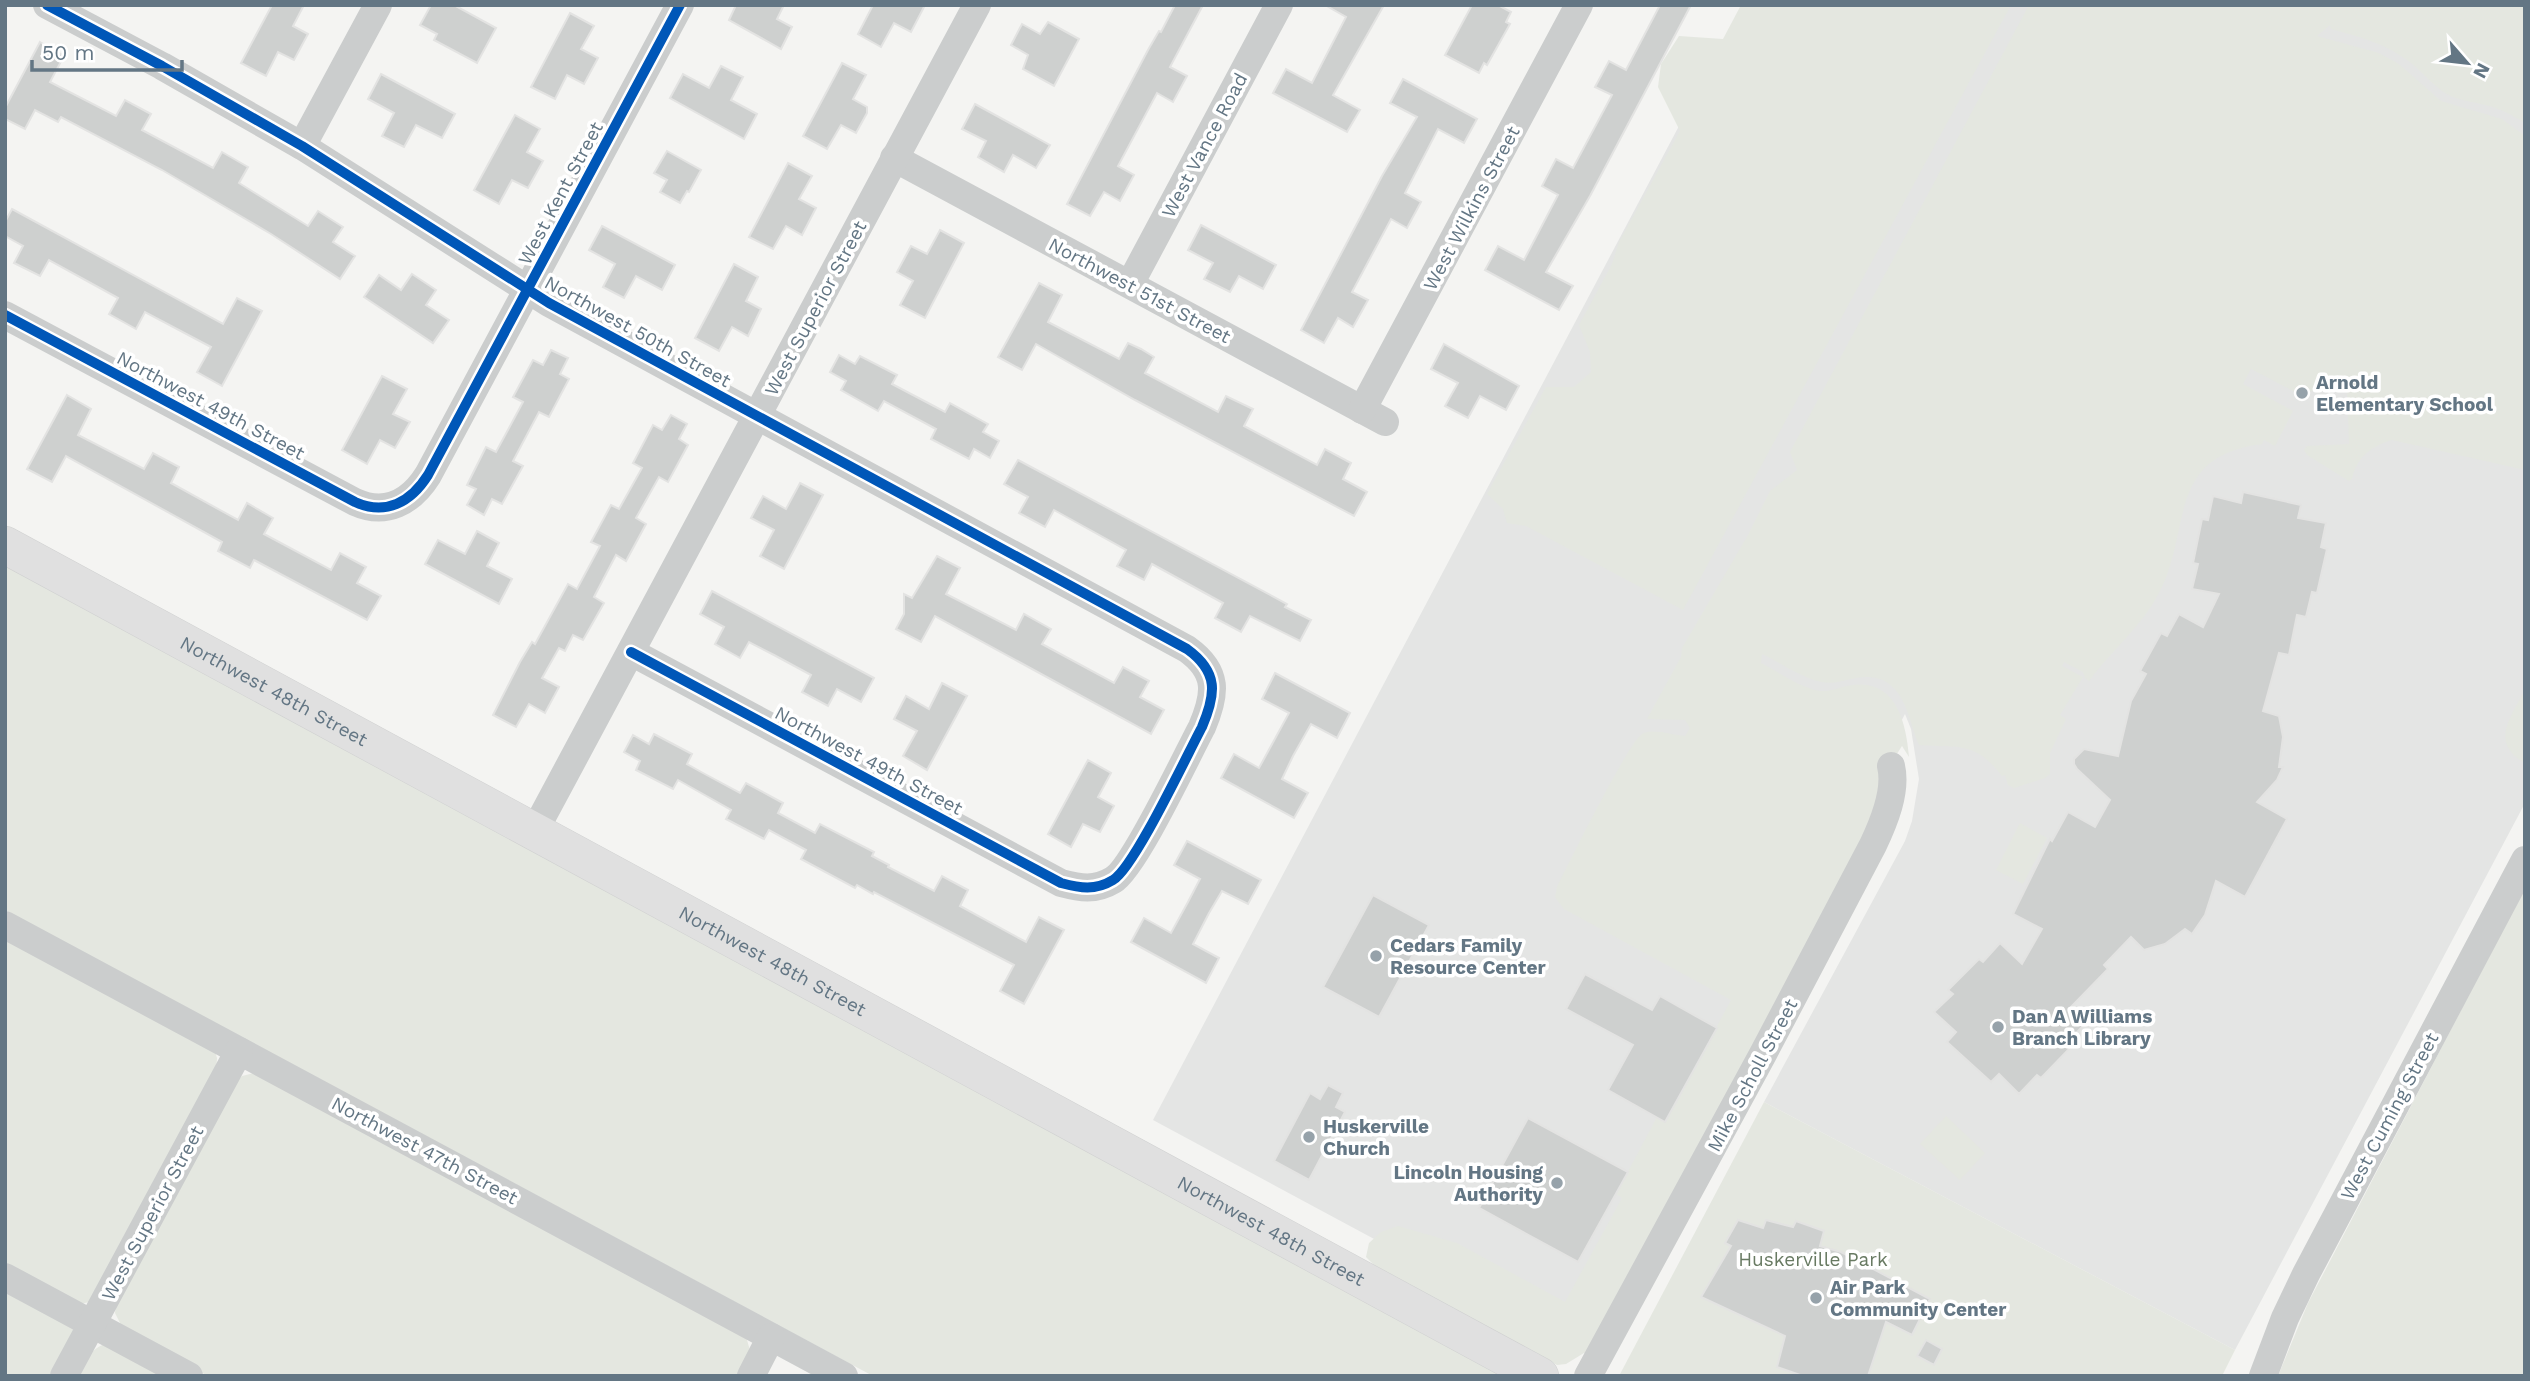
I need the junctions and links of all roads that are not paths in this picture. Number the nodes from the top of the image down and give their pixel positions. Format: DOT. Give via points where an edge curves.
graph roads {
  1 [pos="378,5"];
  2 [pos="680,5"];
  3 [pos="977,5"];
  4 [pos="1279,5"];
  5 [pos="1579,5"];
  6 [pos="65,9"];
  7 [pos="302,146"];
  8 [pos="894,159"];
  9 [pos="1129,284"];
  10 [pos="528,290"];
  11 [pos="5,315"];
  12 [pos="1374,416"];
  13 [pos="757,417"];
  14 [pos="404,502"];
  15 [pos="5,545"];
  16 [pos="631,652"];
  17 [pos="1891,766"];
  18 [pos="534,832"];
  19 [pos="2525,860"];
  20 [pos="1094,888"];
  21 [pos="5,925"];
  22 [pos="239,1051"];
  23 [pos="5,1277"];
  24 [pos="92,1324"];
  25 [pos="771,1337"];
  26 [pos="64,1376"];
  27 [pos="189,1376"];
  28 [pos="751,1376"];
  29 [pos="844,1376"];
  30 [pos="1540,1376"];
  31 [pos="1588,1376"];
  32 [pos="2263,1376"];
  1 -- 7 [label="street"];
  2 -- 10 [label="street, West Kent Street"];
  3 -- 8 [label="street, West Superior Street"];
  4 -- 9 [label="street, West Vance Road"];
  5 -- 12 [label="street, West Wilkins Street"];
  6 -- 7 [label="street, Northwest 50th Street"];
  7 -- 10 [label="street, Northwest 50th Street"];
  8 -- 9 [label="street, Northwest 51st Street"];
  8 -- 13 [label="street, West Superior Street"];
  9 -- 12 [label="street, Northwest 51st Street"];
  10 -- 13 [label="street, Northwest 50th Street"];
  10 -- 14 [label="street, West Kent Street" via="428,475"];
  11 -- 14 [label="street, Northwest 49th Street" via="355,502 379,509"];
  13 -- 16 [label="street, West Superior Street"];
  13 -- 20 [label="street, Northwest 50th Street" via="1187,649 1205,665 1212,680 1211,704 1202,727 1129,862 1116,878"];
  15 -- 18 [label="main road, Northwest 48th Street"];
  16 -- 18 [label="street, West Superior Street"];
  16 -- 20 [label="street, Northwest 49th Street" via="1061,883"];
  17 -- 31 [label="street, Mike Scholl Street" via="1889,801 1874,845"];
  18 -- 30 [label="main road, Northwest 48th Street"];
  19 -- 32 [label="street, West Cuming Street" via="2306,1274"];
  21 -- 22 [label="street, Northwest 47th Street"];
  22 -- 24 [label="street, West Superior Street"];
  22 -- 25 [label="street, Northwest 47th Street"];
  23 -- 24 [label="street"];
  24 -- 26 [label="street, West Superior Street"];
  24 -- 27 [label="street"];
  25 -- 28 [label="street"];
  25 -- 29 [label="street, Northwest 47th Street"];
}
